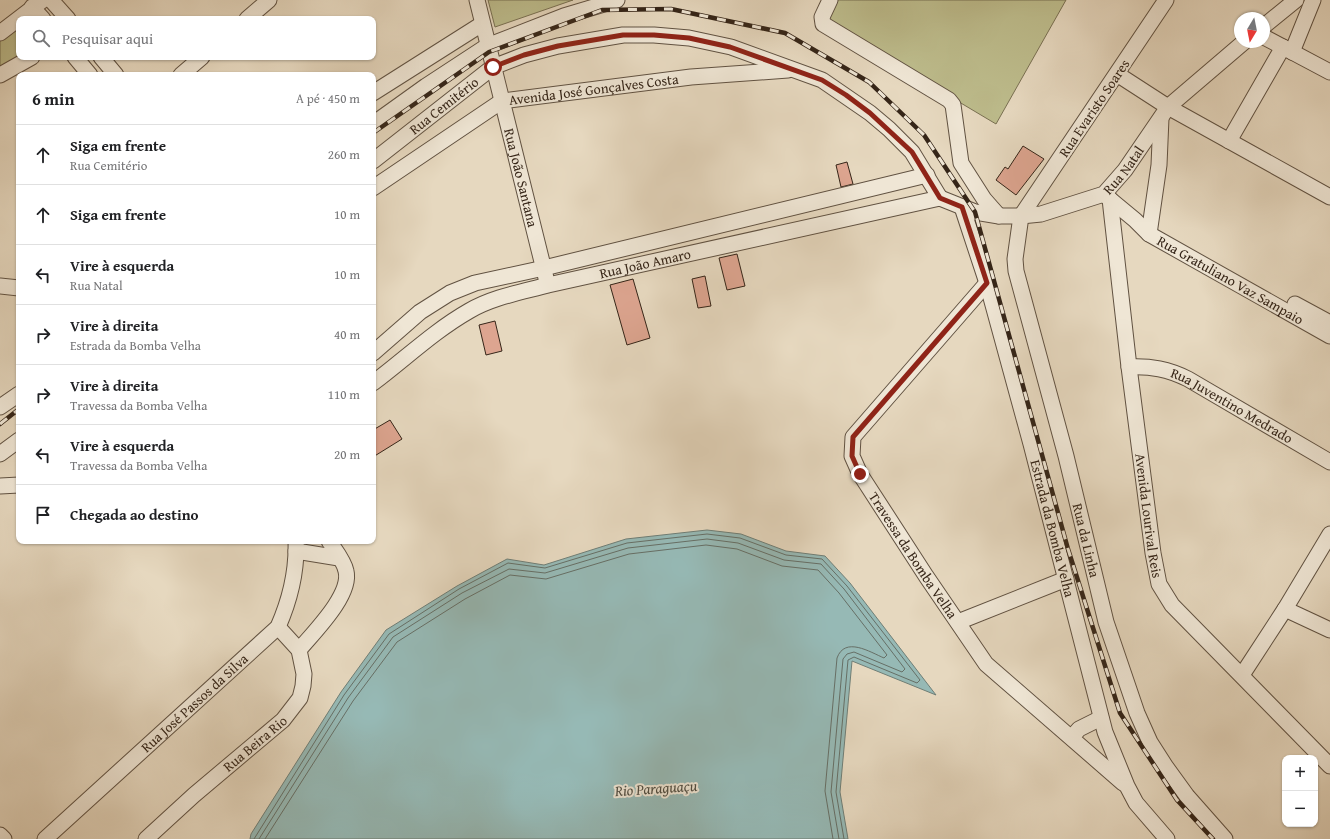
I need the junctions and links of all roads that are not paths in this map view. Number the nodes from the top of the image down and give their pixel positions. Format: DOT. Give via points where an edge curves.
graph roads {
  1 [pos="51,0"];
  2 [pos="269,0"];
  3 [pos="477,0"];
  4 [pos="617,0"];
  5 [pos="830,0"];
  6 [pos="1166,0"];
  7 [pos="1296,0"];
  8 [pos="1313,0"];
  9 [pos="37,3"];
  10 [pos="21,16"];
  11 [pos="42,16"];
  12 [pos="65,16"];
  13 [pos="250,16"];
  14 [pos="16,20"];
  15 [pos="1270,21"];
  16 [pos="482,24"];
  17 [pos="0,33"];
  18 [pos="1270,40"];
  19 [pos="487,46"];
  20 [pos="1237,48"];
  21 [pos="1288,49"];
  22 [pos="27,60"];
  23 [pos="78,60"];
  24 [pos="104,60"];
  25 [pos="198,60"];
  26 [pos="493,67"];
  27 [pos="794,70"];
  28 [pos="88,72"];
  29 [pos="114,72"];
  30 [pos="184,72"];
  31 [pos="1330,72"];
  32 [pos="1117,74"];
  33 [pos="0,75"];
  34 [pos="376,91"];
  35 [pos="502,101"];
  36 [pos="1164,112"];
  37 [pos="376,122"];
  38 [pos="1229,141"];
  39 [pos="376,159"];
  40 [pos="927,175"];
  41 [pos="376,186"];
  42 [pos="1107,196"];
  43 [pos="1330,197"];
  44 [pos="940,198"];
  45 [pos="962,207"];
  46 [pos="999,216"];
  47 [pos="1021,216"];
  48 [pos="1150,229"];
  49 [pos="544,268"];
  50 [pos="987,283"];
  51 [pos="548,285"];
  52 [pos="11,287"];
  53 [pos="0,296"];
  54 [pos="1296,310"];
  55 [pos="1330,324"];
  56 [pos="1330,336"];
  57 [pos="376,350"];
  58 [pos="1129,367"];
  59 [pos="376,378"];
  60 [pos="16,396"];
  61 [pos="0,407"];
  62 [pos="16,442"];
  63 [pos="0,454"];
  64 [pos="1330,462"];
  65 [pos="16,485"];
  66 [pos="0,486"];
  67 [pos="1330,534"];
  68 [pos="332,544"];
  69 [pos="296,546"];
  70 [pos="339,558"];
  71 [pos="1066,579"];
  72 [pos="1285,609"];
  73 [pos="958,622"];
  74 [pos="278,628"];
  75 [pos="1330,630"];
  76 [pos="299,650"];
  77 [pos="1242,675"];
  78 [pos="1102,718"];
  79 [pos="1072,737"];
  80 [pos="1330,766"];
  81 [pos="1127,786"];
  82 [pos="0,835"];
  83 [pos="4,839"];
  84 [pos="45,839"];
  85 [pos="146,839"];
  86 [pos="1167,839"];
  87 [pos="1225,839"];
  1 -- 12 [label="street"];
  2 -- 13 [label="street"];
  3 -- 16 [label="street, Rua João Santana"];
  4 -- 19 [label="street" via="564,16"];
  5 -- 46 [label="street" via="821,22 826,27 948,100 953,106 961,163 984,199"];
  6 -- 32 [label="street, Rua Evaristo Soares"];
  7 -- 15 [label="street"];
  8 -- 21 [label="street"];
  9 -- 10 [label="street"];
  9 -- 11 [label="street"];
  14 -- 17 [label="street"];
  16 -- 19 [label="street, Rua João Santana"];
  16 -- 34 [label="street"];
  18 -- 21 [label="street"];
  19 -- 26 [label="street, Rua João Santana"];
  19 -- 37 [label="street"];
  20 -- 36 [label="street, Rua Natal"];
  21 -- 31 [label="street"];
  21 -- 38 [label="street"];
  22 -- 33 [label="street"];
  23 -- 28 [label="street"];
  24 -- 29 [label="street"];
  25 -- 30 [label="street"];
  26 -- 27 [label="street, Rua Cemitério" via="524,55 566,44 623,35 654,35 689,38 730,47"];
  26 -- 35 [label="street, Rua João Santana"];
  26 -- 39 [label="street, Rua Cemitério"];
  27 -- 35 [label="street, Avenida José Gonçalves Costa" via="691,77"];
  27 -- 40 [label="street, Rua Cemitério" via="822,80 870,113 912,152"];
  32 -- 36 [label="street"];
  32 -- 47 [label="street, Rua Evaristo Soares"];
  35 -- 41 [label="street, Avenida José Gonçalves Costa"];
  35 -- 49 [label="street, Rua João Santana"];
  36 -- 38 [label="street"];
  36 -- 42 [label="street, Rua Natal"];
  36 -- 48 [label="street"];
  38 -- 43 [label="street"];
  40 -- 44 [label="street, Rua Cemitério"];
  40 -- 49 [label="street, Rua João Amaro"];
  42 -- 47 [label="street, Rua Natal" via="1041,214"];
  42 -- 48 [label="street, Rua Gratuliano Vaz Sampaio"];
  42 -- 58 [label="street, Avenida Lourival Reis"];
  44 -- 45 [label="street, Rua Natal"];
  44 -- 51 [label="street, Rua João Amaro"];
  45 -- 46 [label="street, Rua Natal"];
  45 -- 50 [label="street, Estrada da Bomba Velha"];
  46 -- 47 [label="street, Rua Natal"];
  47 -- 87 [label="street, Rua da Linha" via="1016,271 1063,442 1106,622 1150,742 1187,796"];
  48 -- 54 [label="street, Rua Gratuliano Vaz Sampaio"];
  49 -- 51 [label="street, Rua João Santana"];
  49 -- 57 [label="street, Rua João Amaro" via="475,283 450,293 420,312"];
  50 -- 71 [label="street, Estrada da Bomba Velha"];
  50 -- 73 [label="street, Travessa da Bomba Velha" via="853,437 852,456 860,474"];
  51 -- 59 [label="street, Rua João Amaro" via="494,300 470,310"];
  52 -- 53 [label="street"];
  54 -- 55 [label="street, Rua Gratuliano Vaz Sampaio"];
  54 -- 56 [label="street, Rua Gratuliano Vaz Sampaio"];
  58 -- 64 [label="street, Rua Juventino Medrado" via="1156,367 1188,378"];
  58 -- 77 [label="street, Avenida Lourival Reis" via="1159,584 1172,605"];
  60 -- 61 [label="street"];
  62 -- 63 [label="street"];
  65 -- 66 [label="street"];
  67 -- 72 [label="street"];
  68 -- 70 [label="street"];
  69 -- 70 [label="street"];
  69 -- 74 [label="street, Rua José Passos da Silva" via="291,592"];
  70 -- 76 [label="street" via="346,571 345,588 335,606"];
  71 -- 73 [label="street"];
  71 -- 78 [label="street, Estrada da Bomba Velha"];
  72 -- 75 [label="street"];
  72 -- 77 [label="street"];
  73 -- 79 [label="street, Travessa da Bomba Velha" via="986,664"];
  74 -- 76 [label="street"];
  74 -- 84 [label="street, Rua José Passos da Silva"];
  76 -- 85 [label="street, Rua Beira Rio" via="304,674 303,686 294,708"];
  77 -- 80 [label="street, Avenida Lourival Reis"];
  78 -- 79 [label="street" via="1079,729"];
  78 -- 81 [label="street, Estrada da Bomba Velha"];
  79 -- 81 [label="street, Travessa da Bomba Velha"];
  81 -- 86 [label="street, Estrada da Bomba Velha" via="1136,803"];
  82 -- 83 [label="street"];
}
